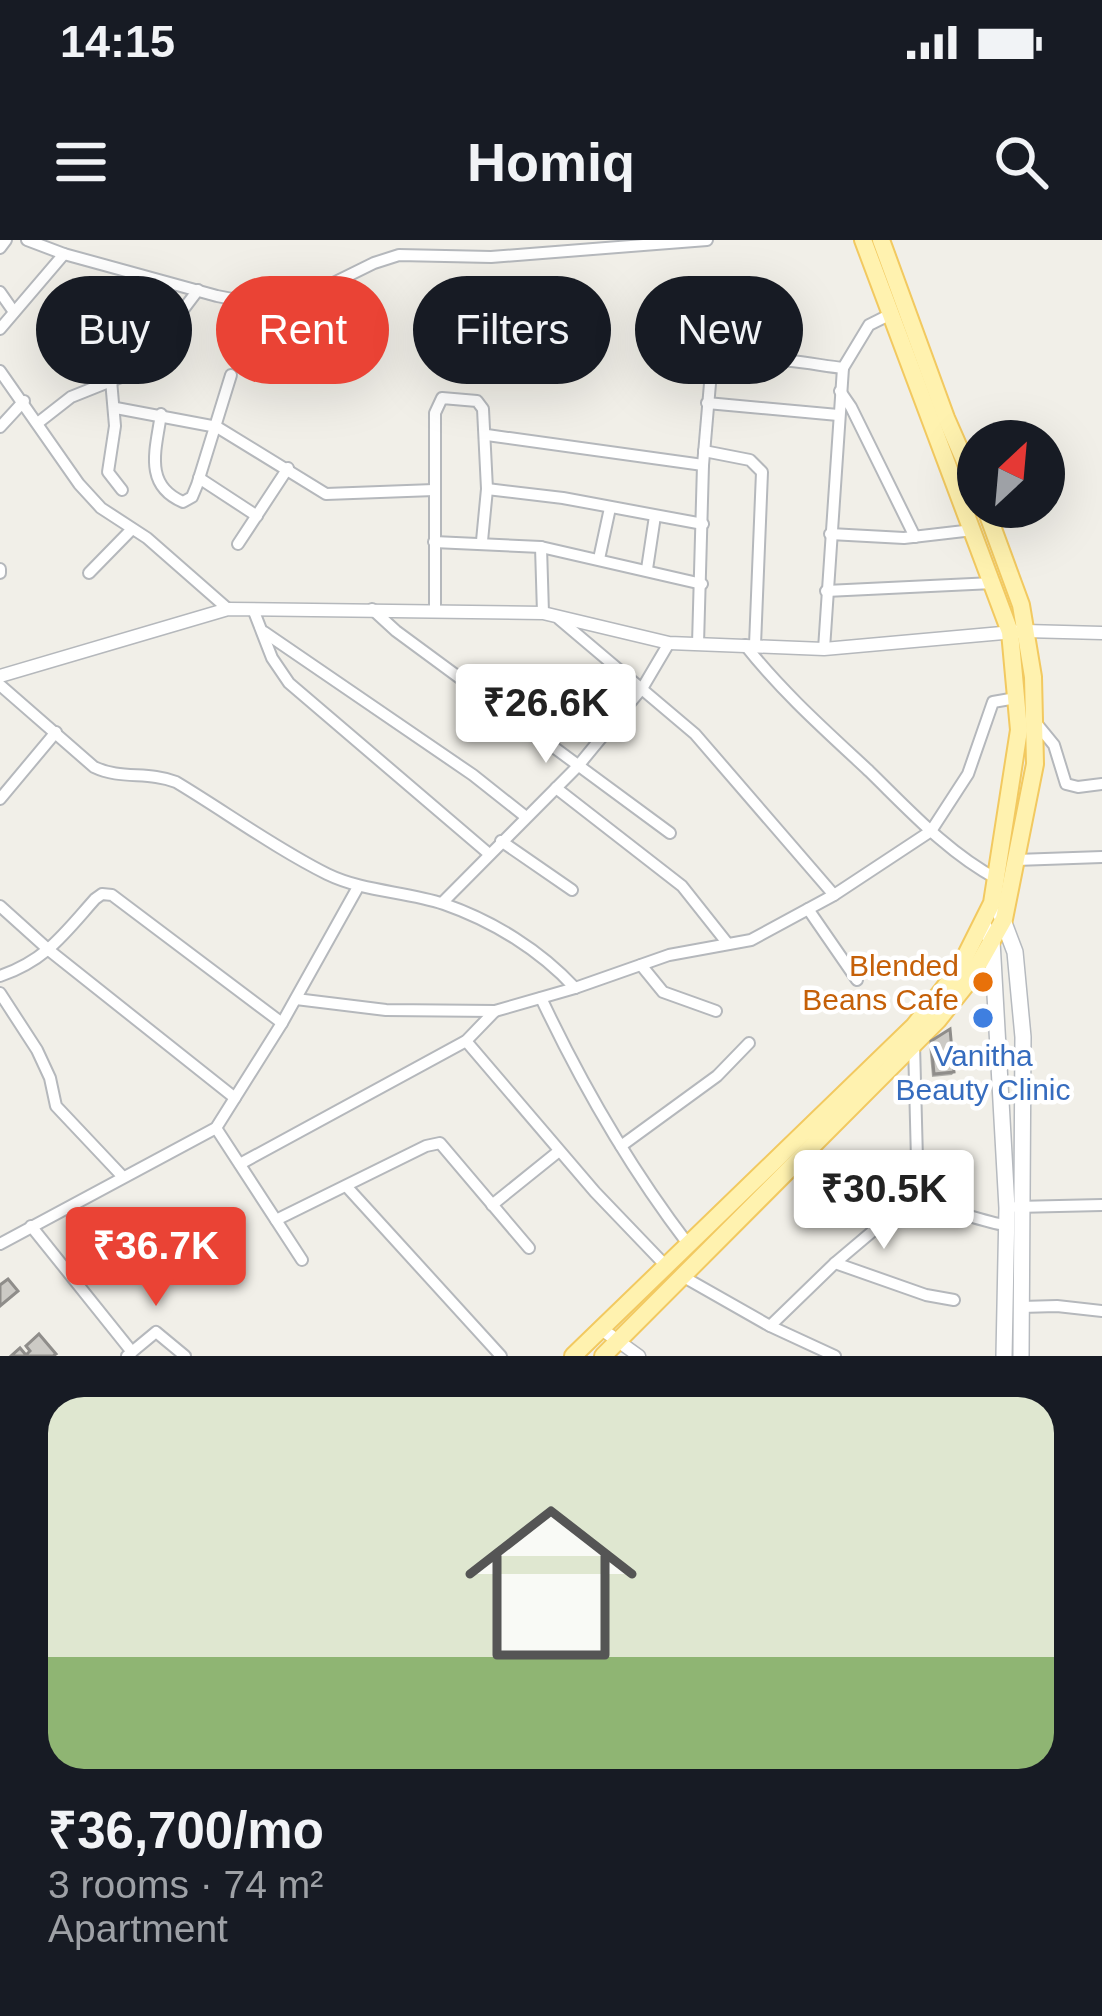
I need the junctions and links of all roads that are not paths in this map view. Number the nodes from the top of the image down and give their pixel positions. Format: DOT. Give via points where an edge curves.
graph roads {
  1 [pos="6,240"];
  2 [pos="28,240"];
  3 [pos="500,240"];
  4 [pos="707,240"];
  5 [pos="863,240"];
  6 [pos="881,240"];
  7 [pos="0,248"];
  8 [pos="64,254"];
  9 [pos="491,257"];
  10 [pos="198,290"];
  11 [pos="0,292"];
  12 [pos="192,298"];
  13 [pos="14,312"];
  14 [pos="891,314"];
  15 [pos="0,329"];
  16 [pos="843,368"];
  17 [pos="0,371"];
  18 [pos="102,384"];
  19 [pos="112,384"];
  20 [pos="229,384"];
  21 [pos="840,391"];
  22 [pos="24,401"];
  23 [pos="707,403"];
  24 [pos="116,408"];
  25 [pos="161,414"];
  26 [pos="838,415"];
  27 [pos="39,422"];
  28 [pos="0,427"];
  29 [pos="217,427"];
  30 [pos="487,435"];
  31 [pos="957,443"];
  32 [pos="704,458"];
  33 [pos="288,468"];
  34 [pos="199,478"];
  35 [pos="487,489"];
  36 [pos="122,490"];
  37 [pos="434,490"];
  38 [pos="610,508"];
  39 [pos="257,516"];
  40 [pos="655,516"];
  41 [pos="703,524"];
  42 [pos="993,528"];
  43 [pos="132,529"];
  44 [pos="973,530"];
  45 [pos="830,534"];
  46 [pos="915,538"];
  47 [pos="434,542"];
  48 [pos="482,542"];
  49 [pos="238,544"];
  50 [pos="541,547"];
  51 [pos="598,559"];
  52 [pos="647,569"];
  53 [pos="89,573"];
  54 [pos="993,583"];
  55 [pos="702,584"];
  56 [pos="826,591"];
  57 [pos="228,609"];
  58 [pos="253,609"];
  59 [pos="372,609"];
  60 [pos="435,609"];
  61 [pos="548,613"];
  62 [pos="264,632"];
  63 [pos="1018,632"];
  64 [pos="1102,633"];
  65 [pos="669,644"];
  66 [pos="698,644"];
  67 [pos="750,645"];
  68 [pos="824,649"];
  69 [pos="0,681"];
  70 [pos="643,687"];
  71 [pos="1016,698"];
  72 [pos="1034,721"];
  73 [pos="56,732"];
  74 [pos="578,766"];
  75 [pos="1102,784"];
  76 [pos="556,788"];
  77 [pos="0,799"];
  78 [pos="526,817"];
  79 [pos="932,831"];
  80 [pos="670,833"];
  81 [pos="501,841"];
  82 [pos="488,853"];
  83 [pos="1102,857"];
  84 [pos="1014,860"];
  85 [pos="997,879"];
  86 [pos="358,886"];
  87 [pos="572,890"];
  88 [pos="834,895"];
  89 [pos="442,903"];
  90 [pos="992,903"];
  91 [pos="0,906"];
  92 [pos="808,909"];
  93 [pos="1004,919"];
  94 [pos="987,933"];
  95 [pos="728,944"];
  96 [pos="50,951"];
  97 [pos="641,965"];
  98 [pos="0,976"];
  99 [pos="857,980"];
  100 [pos="575,988"];
  101 [pos="0,993"];
  102 [pos="541,998"];
  103 [pos="296,999"];
  104 [pos="495,1011"];
  105 [pos="716,1012"];
  106 [pos="282,1023"];
  107 [pos="466,1041"];
  108 [pos="749,1043"];
  109 [pos="914,1044"];
  110 [pos="235,1098"];
  111 [pos="216,1128"];
  112 [pos="621,1146"];
  113 [pos="559,1151"];
  114 [pos="240,1164"];
  115 [pos="123,1177"];
  116 [pos="347,1186"];
  117 [pos="918,1199"];
  118 [pos="1102,1204"];
  119 [pos="492,1205"];
  120 [pos="1012,1213"];
  121 [pos="277,1220"];
  122 [pos="31,1226"];
  123 [pos="0,1244"];
  124 [pos="688,1244"];
  125 [pos="529,1248"];
  126 [pos="302,1260"];
  127 [pos="835,1263"];
  128 [pos="666,1265"];
  129 [pos="682,1276"];
  130 [pos="954,1300"];
  131 [pos="1021,1307"];
  132 [pos="1102,1311"];
  133 [pos="770,1326"];
  134 [pos="600,1328"];
  135 [pos="618,1341"];
  136 [pos="129,1354"];
  137 [pos="184,1356"];
  138 [pos="501,1356"];
  139 [pos="573,1356"];
  140 [pos="603,1356"];
  141 [pos="639,1356"];
  142 [pos="835,1356"];
  143 [pos="1004,1356"];
  144 [pos="1021,1356"];
  1 -- 7 [label="street"];
  2 -- 8 [label="street"];
  3 -- 9 [label="street"];
  4 -- 9 [label="street"];
  5 -- 14 [label="main road"];
  6 -- 31 [label="main road"];
  8 -- 10 [label="street"];
  8 -- 13 [label="street"];
  9 -- 10 [label="street" via="386,258 273,307"];
  10 -- 12 [label="street"];
  11 -- 13 [label="street"];
  13 -- 15 [label="street"];
  14 -- 16 [label="street" via="869,325"];
  14 -- 44 [label="main road"];
  16 -- 21 [label="street"];
  16 -- 23 [label="street" via="735,357 711,372"];
  17 -- 22 [label="street"];
  18 -- 27 [label="street"];
  19 -- 24 [label="street"];
  20 -- 29 [label="street"];
  21 -- 26 [label="street"];
  21 -- 46 [label="street"];
  22 -- 27 [label="street"];
  22 -- 28 [label="street"];
  23 -- 26 [label="street"];
  23 -- 32 [label="street"];
  24 -- 25 [label="street"];
  24 -- 36 [label="street" via="107,466"];
  25 -- 29 [label="street"];
  25 -- 34 [label="street" via="156,479 183,502"];
  26 -- 45 [label="street"];
  27 -- 43 [label="street" via="79,484"];
  29 -- 33 [label="street"];
  29 -- 34 [label="street"];
  30 -- 32 [label="street"];
  30 -- 35 [label="street"];
  30 -- 37 [label="street" via="481,404 438,400"];
  32 -- 41 [label="street"];
  32 -- 67 [label="street" via="750,460 762,472"];
  33 -- 37 [label="street" via="326,494"];
  33 -- 39 [label="street"];
  34 -- 39 [label="street"];
  35 -- 38 [label="street"];
  35 -- 48 [label="street"];
  37 -- 47 [label="street"];
  38 -- 40 [label="street"];
  38 -- 51 [label="street"];
  39 -- 49 [label="street"];
  40 -- 41 [label="street"];
  40 -- 52 [label="street"];
  41 -- 55 [label="street"];
  42 -- 63 [label="main road" via="1021,605"];
  43 -- 53 [label="street"];
  43 -- 57 [label="street"];
  44 -- 46 [label="street"];
  44 -- 54 [label="main road"];
  45 -- 46 [label="street"];
  45 -- 56 [label="street"];
  47 -- 48 [label="street"];
  47 -- 60 [label="street"];
  48 -- 50 [label="street"];
  50 -- 51 [label="street"];
  50 -- 61 [label="street"];
  51 -- 52 [label="street"];
  52 -- 55 [label="street"];
  54 -- 56 [label="street"];
  54 -- 63 [label="main road"];
  55 -- 66 [label="street"];
  56 -- 68 [label="street"];
  57 -- 58 [label="street"];
  57 -- 69 [label="street"];
  58 -- 59 [label="street"];
  58 -- 62 [label="street"];
  59 -- 60 [label="street"];
  59 -- 74 [label="street"];
  60 -- 61 [label="street"];
  61 -- 65 [label="street"];
  61 -- 70 [label="street"];
  62 -- 78 [label="street"];
  62 -- 82 [label="street" via="298,693"];
  63 -- 64 [label="street"];
  63 -- 68 [label="street"];
  63 -- 71 [label="main road"];
  63 -- 72 [label="main road" via="1033,677"];
  65 -- 66 [label="street"];
  65 -- 70 [label="street"];
  66 -- 67 [label="street"];
  67 -- 68 [label="street"];
  67 -- 79 [label="street" via="782,688"];
  69 -- 73 [label="street"];
  70 -- 74 [label="street"];
  70 -- 88 [label="street" via="695,734"];
  71 -- 79 [label="street" via="988,710 968,774"];
  71 -- 85 [label="main road" via="1019,730"];
  72 -- 75 [label="street" via="1054,745 1066,784"];
  72 -- 84 [label="main road" via="1035,764"];
  73 -- 77 [label="street"];
  73 -- 86 [label="street" via="94,767 176,782"];
  74 -- 76 [label="street"];
  74 -- 80 [label="street"];
  76 -- 78 [label="street"];
  76 -- 95 [label="street" via="682,886"];
  78 -- 81 [label="street"];
  79 -- 85 [label="street"];
  79 -- 88 [label="street"];
  81 -- 82 [label="street"];
  81 -- 87 [label="street"];
  82 -- 89 [label="street"];
  83 -- 84 [label="street"];
  84 -- 93 [label="main road"];
  85 -- 90 [label="main road"];
  86 -- 89 [label="street"];
  86 -- 103 [label="street"];
  88 -- 92 [label="street"];
  89 -- 100 [label="street" via="502,930"];
  90 -- 93 [label="main road"];
  90 -- 94 [label="main road"];
  91 -- 96 [label="street"];
  92 -- 95 [label="street"];
  92 -- 99 [label="street"];
  93 -- 94 [label="main road"];
  93 -- 120 [label="main road" via="1023,1037"];
  94 -- 109 [label="main road" via="969,981"];
  94 -- 120 [label="main road"];
  94 -- 124 [label="main road" via="914,1026"];
  95 -- 97 [label="street"];
  96 -- 98 [label="street"];
  96 -- 106 [label="street" via="95,899 112,895"];
  96 -- 110 [label="street"];
  97 -- 100 [label="street"];
  97 -- 105 [label="street" via="663,992"];
  100 -- 102 [label="street"];
  101 -- 115 [label="street" via="37,1050 56,1106"];
  102 -- 104 [label="street"];
  102 -- 112 [label="street"];
  103 -- 104 [label="street"];
  103 -- 106 [label="street"];
  104 -- 107 [label="street"];
  106 -- 110 [label="street"];
  107 -- 113 [label="street"];
  107 -- 114 [label="street"];
  108 -- 112 [label="street"];
  109 -- 117 [label="street"];
  109 -- 129 [label="main road"];
  110 -- 111 [label="street"];
  111 -- 114 [label="street"];
  111 -- 115 [label="street"];
  112 -- 124 [label="street"];
  113 -- 119 [label="street"];
  113 -- 128 [label="street"];
  114 -- 121 [label="street"];
  115 -- 122 [label="street"];
  116 -- 119 [label="street" via="440,1143"];
  116 -- 121 [label="street"];
  116 -- 138 [label="street"];
  117 -- 120 [label="street" via="981,1222"];
  117 -- 127 [label="street"];
  118 -- 120 [label="street"];
  119 -- 125 [label="street"];
  120 -- 131 [label="main road"];
  120 -- 143 [label="main road"];
  121 -- 126 [label="street"];
  122 -- 123 [label="street"];
  122 -- 136 [label="street"];
  124 -- 128 [label="main road"];
  127 -- 130 [label="street"];
  127 -- 133 [label="street"];
  128 -- 134 [label="main road"];
  129 -- 133 [label="street"];
  129 -- 135 [label="main road"];
  131 -- 132 [label="street"];
  131 -- 144 [label="main road"];
  133 -- 142 [label="street"];
  134 -- 135 [label="street"];
  134 -- 139 [label="main road"];
  135 -- 140 [label="main road"];
  135 -- 141 [label="street"];
  136 -- 137 [label="street" via="156,1332"];
}
